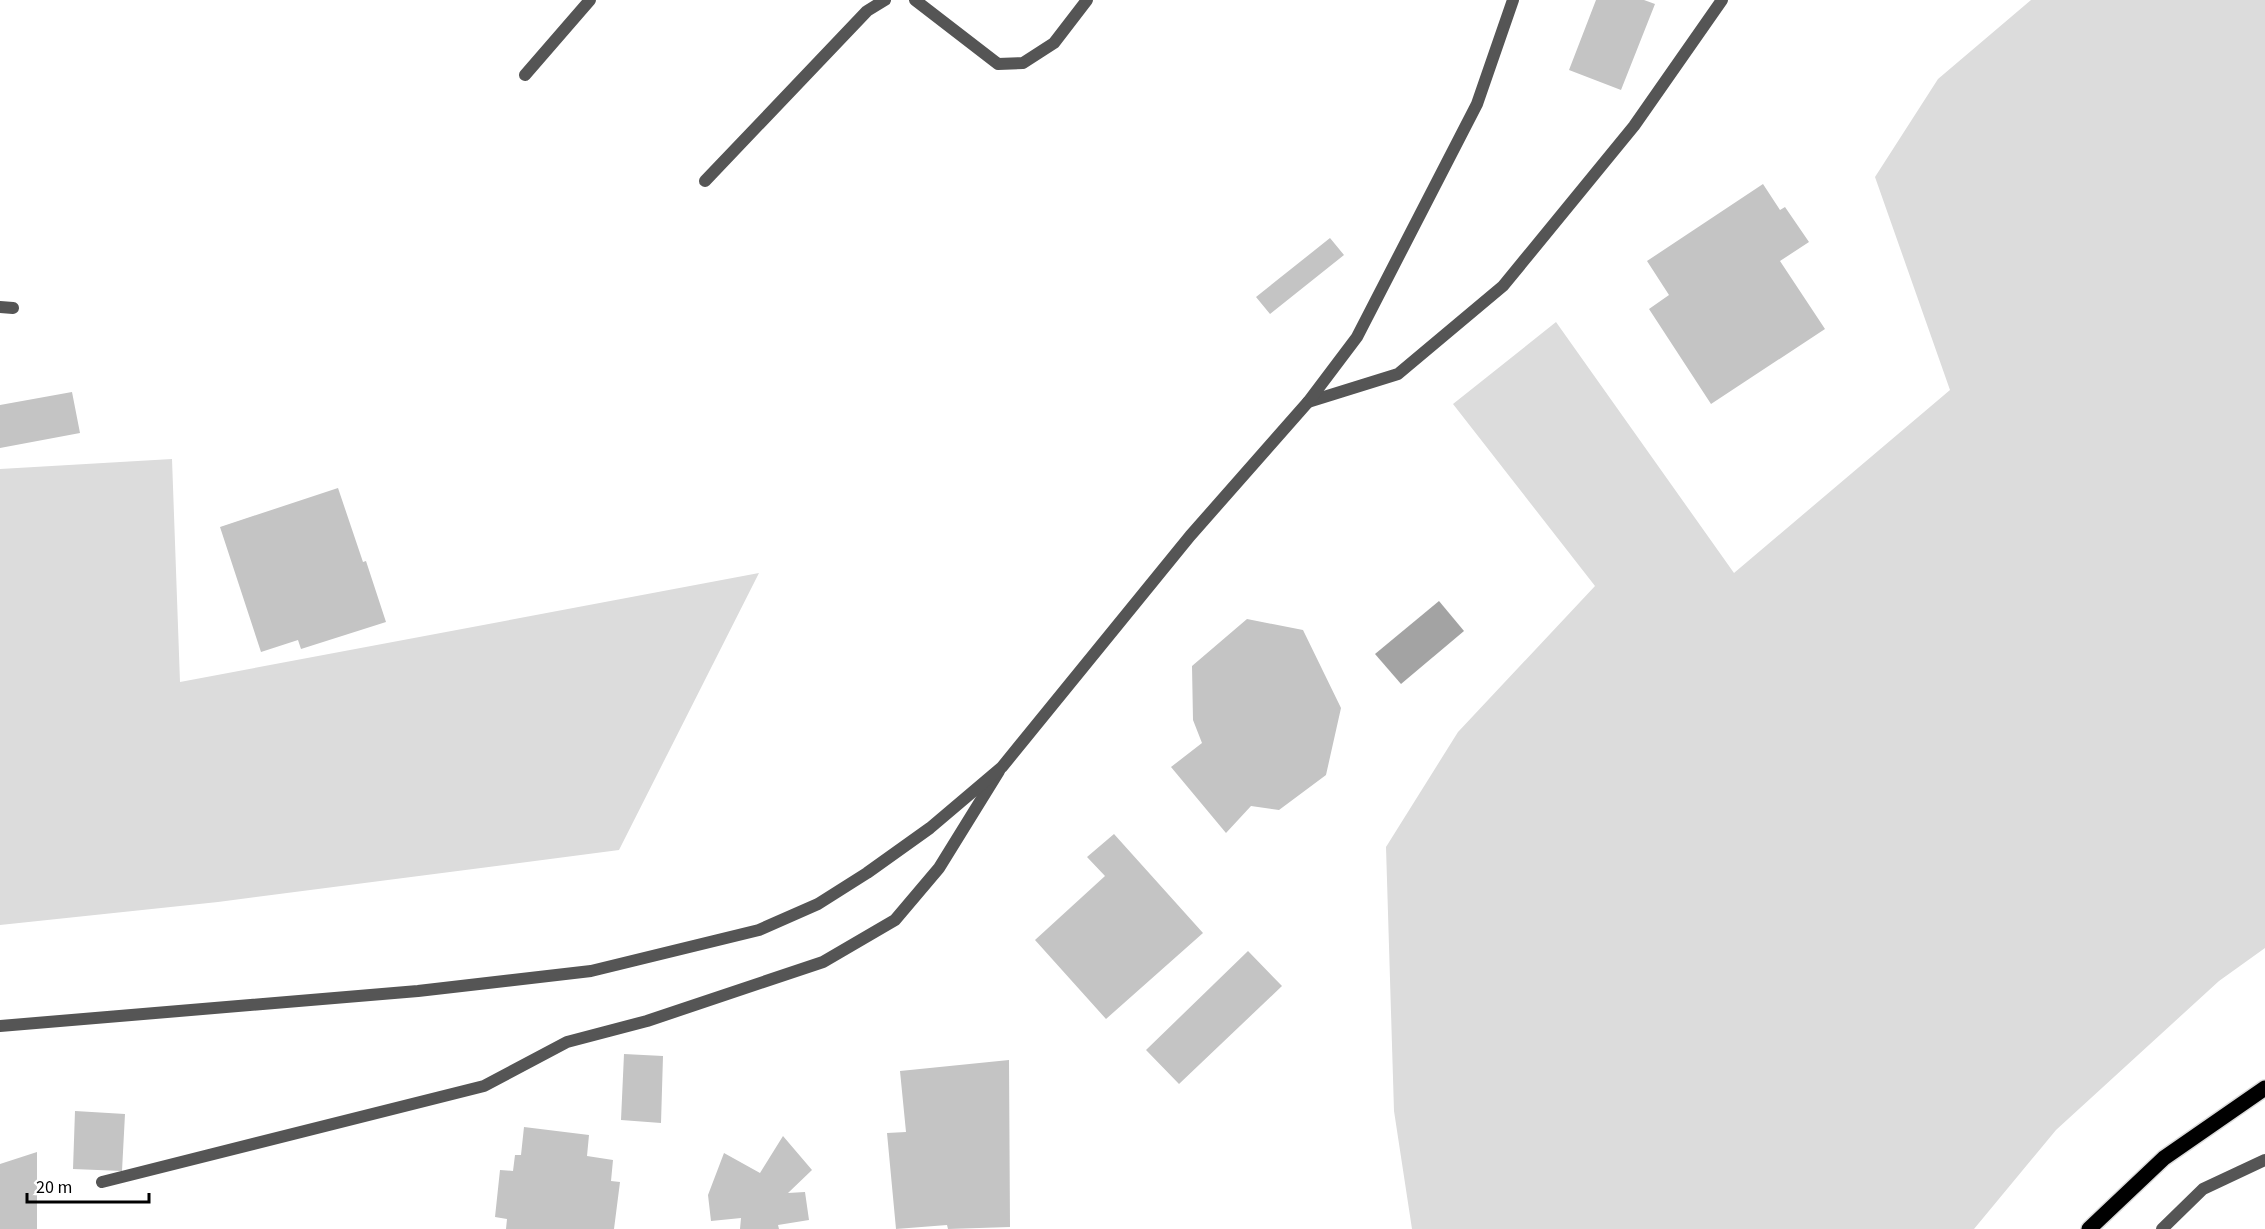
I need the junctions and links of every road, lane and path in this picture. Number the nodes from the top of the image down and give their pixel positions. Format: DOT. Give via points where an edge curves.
graph roads {
  1 [pos="590,0"];
  2 [pos="885,0"];
  3 [pos="915,0"];
  4 [pos="1087,0"];
  5 [pos="1513,0"];
  6 [pos="1722,0"];
  7 [pos="525,75"];
  8 [pos="705,181"];
  9 [pos="0,307"];
  10 [pos="13,308"];
  11 [pos="1308,402"];
  12 [pos="1002,767"];
  13 [pos="0,1026"];
  14 [pos="2265,1088"];
  15 [pos="2265,1160"];
  16 [pos="102,1182"];
  17 [pos="2089,1229"];
  18 [pos="2162,1229"];
  1 -- 7 [label="street"];
  2 -- 8 [label="street" via="867,11"];
  3 -- 4 [label="street" via="998,64 1023,63 1054,43"];
  5 -- 11 [label="street" via="1477,104 1357,337"];
  6 -- 11 [label="street" via="1634,126 1503,285 1398,374"];
  9 -- 10 [label="street"];
  11 -- 12 [label="street" via="1190,536"];
  12 -- 13 [label="street" via="930,828 867,873 818,904 759,930 591,971 418,991"];
  12 -- 16 [label="street" via="939,868 895,920 823,962 647,1021 567,1042 484,1086"];
  14 -- 17 [label="main road" via="2164,1158"];
  15 -- 18 [label="street" via="2203,1190"];
}
